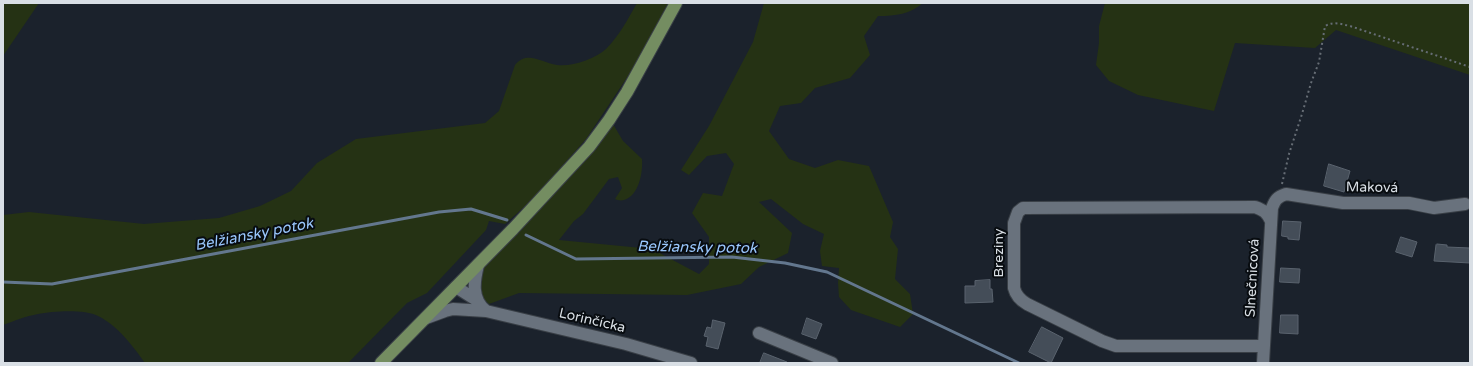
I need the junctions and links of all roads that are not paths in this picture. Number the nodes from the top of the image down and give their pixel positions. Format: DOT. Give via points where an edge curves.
graph roads {
  1 [pos="676,3"];
  2 [pos="1279,196"];
  3 [pos="1465,204"];
  4 [pos="1271,221"];
  5 [pos="478,265"];
  6 [pos="453,291"];
  7 [pos="478,301"];
  8 [pos="465,309"];
  9 [pos="486,311"];
  10 [pos="426,318"];
  11 [pos="759,333"];
  12 [pos="1264,346"];
  13 [pos="381,363"];
  14 [pos="691,363"];
  15 [pos="832,363"];
  16 [pos="1262,363"];
  1 -- 5 [label="main road" via="638,74 605,126 568,171"];
  2 -- 3 [label="street, Maková" via="1286,194 1343,203 1409,203 1434,208"];
  2 -- 4 [label="street, Slnečnicová" via="1274,201"];
  4 -- 12 [label="street, Slnečnicová"];
  4 -- 12 [label="street, Breziny" via="1267,213 1255,207 1023,208 1018,212 1014,223 1016,295 1027,304 1102,341 1116,346"];
  5 -- 6 [label="main road"];
  5 -- 7 [label="street" via="475,284"];
  6 -- 7 [label="street"];
  6 -- 8 [label="street" via="457,303"];
  6 -- 10 [label="main road"];
  7 -- 9 [label="street"];
  8 -- 9 [label="street, Lorinčícka"];
  8 -- 10 [label="street, Lorinčícka" via="445,311"];
  9 -- 14 [label="street, Lorinčícka" via="626,344"];
  10 -- 13 [label="main road"];
  11 -- 15 [label="street"];
  12 -- 16 [label="street, Slnečnicová"];
}
